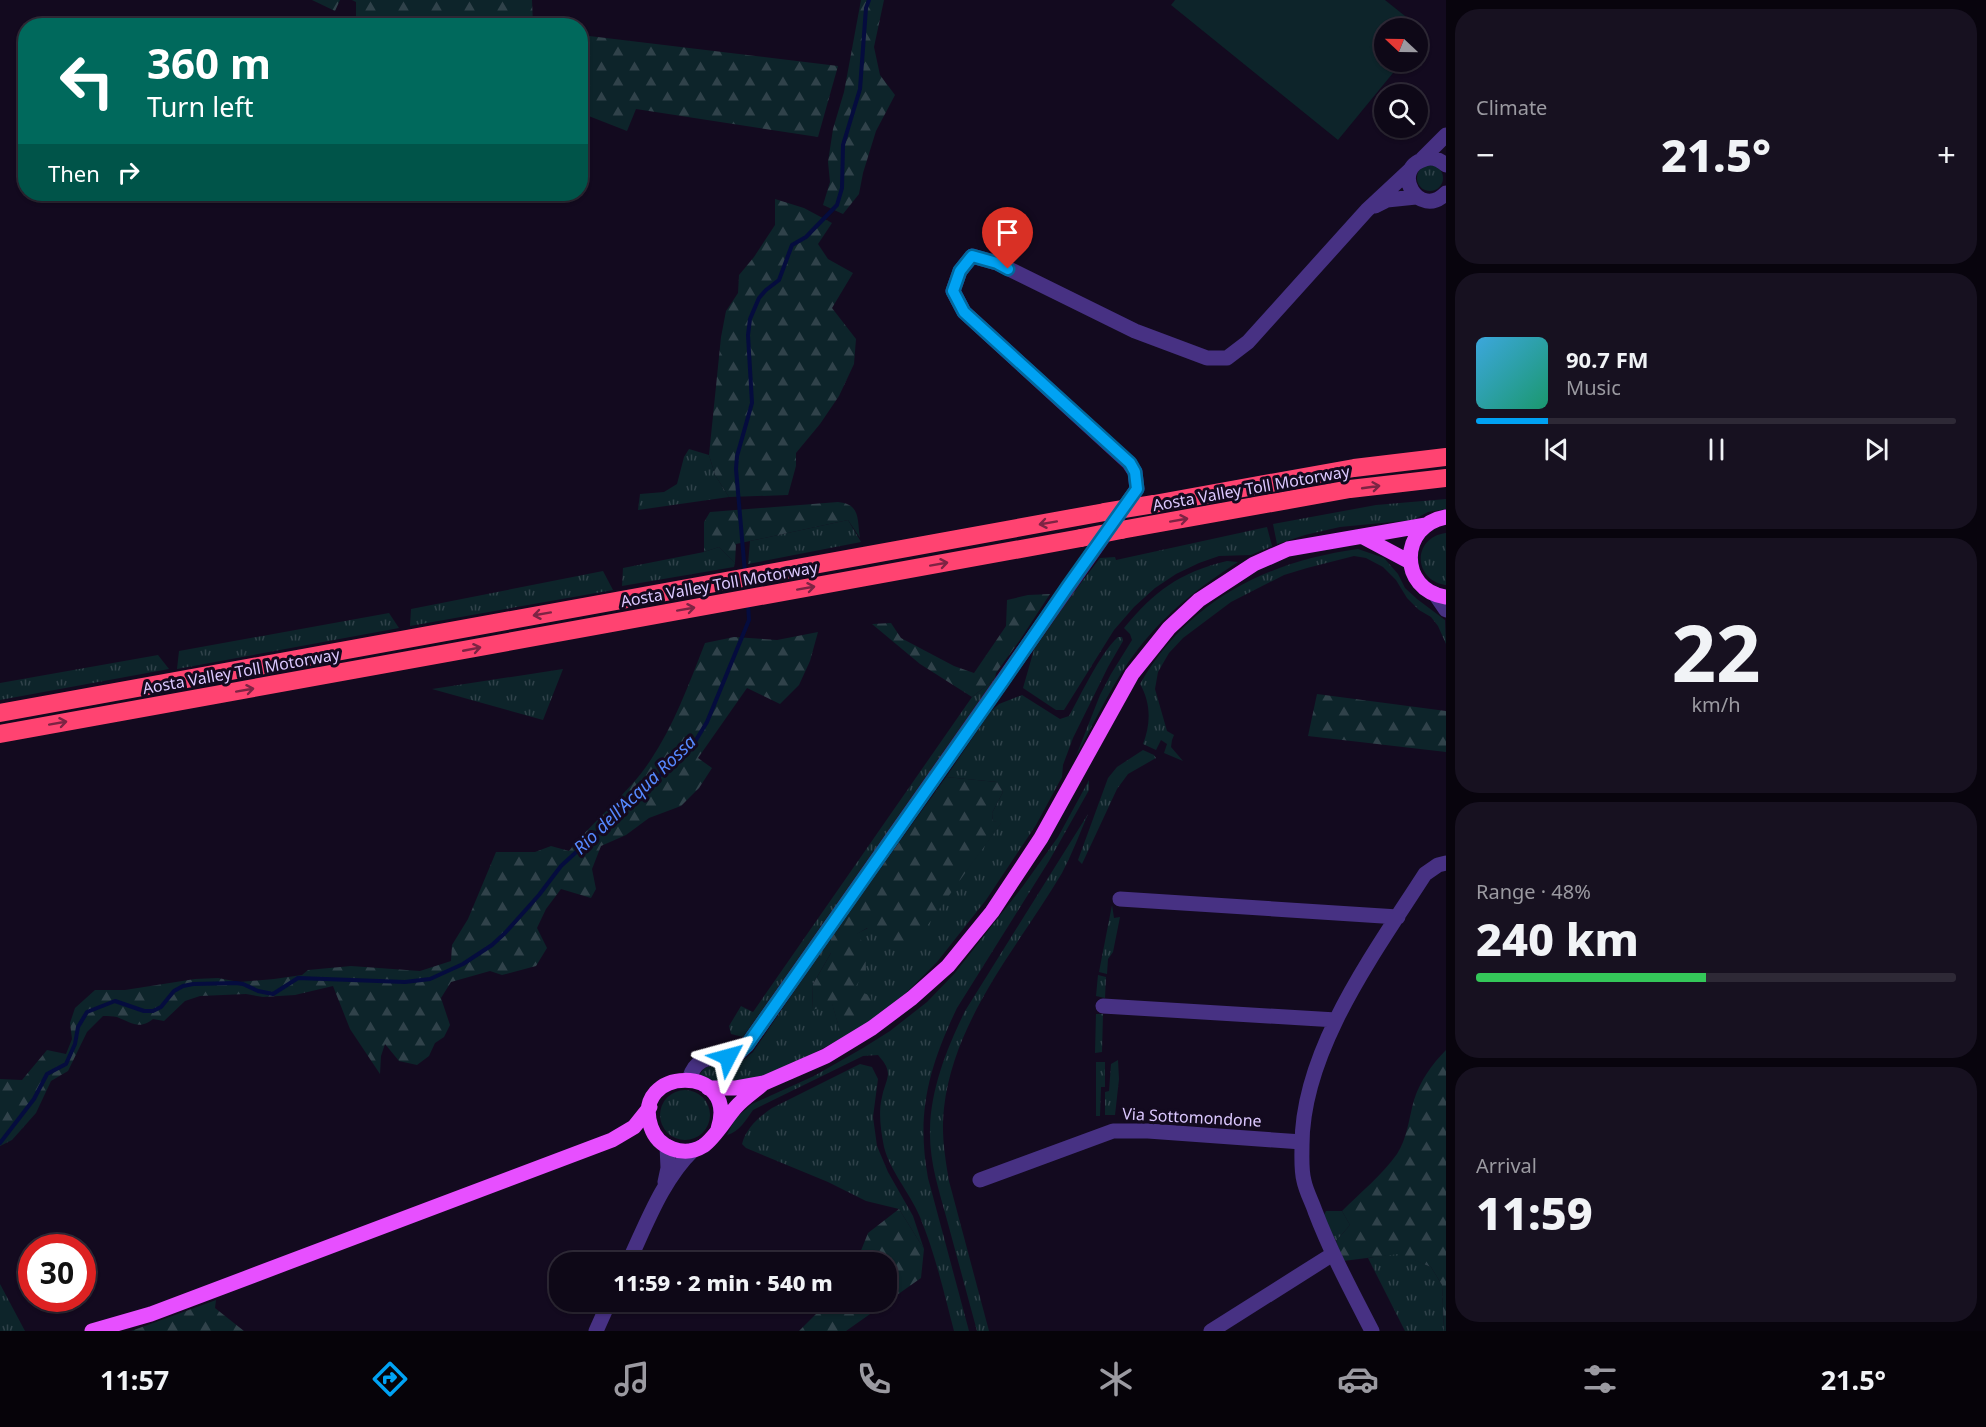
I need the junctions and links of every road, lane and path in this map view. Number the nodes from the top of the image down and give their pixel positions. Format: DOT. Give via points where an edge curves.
graph roads {
  1 [pos="1446,135"];
  2 [pos="1445,159"];
  3 [pos="1417,164"];
  4 [pos="1445,196"];
  5 [pos="1416,197"];
  6 [pos="1366,210"];
  7 [pos="1446,457"];
  8 [pos="1446,478"];
  9 [pos="1446,517"];
  10 [pos="1426,525"];
  11 [pos="1363,537"];
  12 [pos="1410,562"];
  13 [pos="1440,596"];
  14 [pos="1446,610"];
  15 [pos="0,712"];
  16 [pos="0,734"];
  17 [pos="1446,863"];
  18 [pos="1120,899"];
  19 [pos="1398,917"];
  20 [pos="1103,1006"];
  21 [pos="1336,1020"];
  22 [pos="689,1080"];
  23 [pos="764,1083"];
  24 [pos="708,1088"];
  25 [pos="650,1107"];
  26 [pos="718,1129"];
  27 [pos="612,1140"];
  28 [pos="1302,1142"];
  29 [pos="663,1143"];
  30 [pos="693,1150"];
  31 [pos="980,1180"];
  32 [pos="663,1189"];
  33 [pos="633,1252"];
  34 [pos="1333,1254"];
  35 [pos="605,1312"];
  36 [pos="92,1331"];
  37 [pos="596,1331"];
  38 [pos="1211,1331"];
  39 [pos="1372,1331"];
  1 -- 3 [label="street"];
  2 -- 3 [label="street"];
  3 -- 5 [label="street" via="1409,174 1409,187"];
  3 -- 6 [label="street"];
  4 -- 5 [label="street" via="1429,201"];
  5 -- 6 [label="street" via="1387,200"];
  6 -- 22 [label="street" via="1248,342 1227,358 1207,358 1135,331 982,258 972,256 960,271 953,291 964,312 1130,463 1137,489 747,1045 736,1055 710,1057 699,1063"];
  7 -- 15 [label="highway, Aosta Valley Toll Motorway, one-way, bridge" via="1354,468"];
  16 -- 8 [label="highway, Aosta Valley Toll Motorway, one-way, bridge" via="1350,489"];
  9 -- 10 [label="main road"];
  10 -- 11 [label="main road"];
  10 -- 12 [label="main road" via="1414,541"];
  11 -- 12 [label="main road"];
  11 -- 23 [label="main road" via="1288,549 1254,564 1198,600 1168,628 1132,674 1041,838 992,912 948,966 872,1028 826,1056"];
  12 -- 13 [label="main road" via="1417,579"];
  13 -- 14 [label="street"];
  17 -- 19 [label="street" via="1425,874"];
  18 -- 19 [label="street"];
  19 -- 21 [label="street"];
  20 -- 21 [label="street"];
  21 -- 28 [label="street" via="1316,1071"];
  22 -- 24 [label="main road"];
  22 -- 25 [label="main road" via="664,1086"];
  23 -- 24 [label="main road"];
  23 -- 26 [label="main road"];
  24 -- 26 [label="main road" via="720,1108"];
  25 -- 27 [label="main road" via="634,1127"];
  25 -- 29 [label="main road" via="650,1125"];
  26 -- 30 [label="main road" via="708,1142"];
  27 -- 29 [label="main road" via="640,1136"];
  27 -- 36 [label="main road" via="173,1306"];
  28 -- 31 [label="street, Via Sottomondone" via="1113,1131"];
  28 -- 34 [label="street" via="1304,1181"];
  29 -- 30 [label="main road" via="679,1151"];
  29 -- 32 [label="street" via="668,1168"];
  30 -- 32 [label="street"];
  32 -- 33 [label="street"];
  34 -- 38 [label="street"];
  34 -- 39 [label="street"];
  35 -- 37 [label="street"];
}
